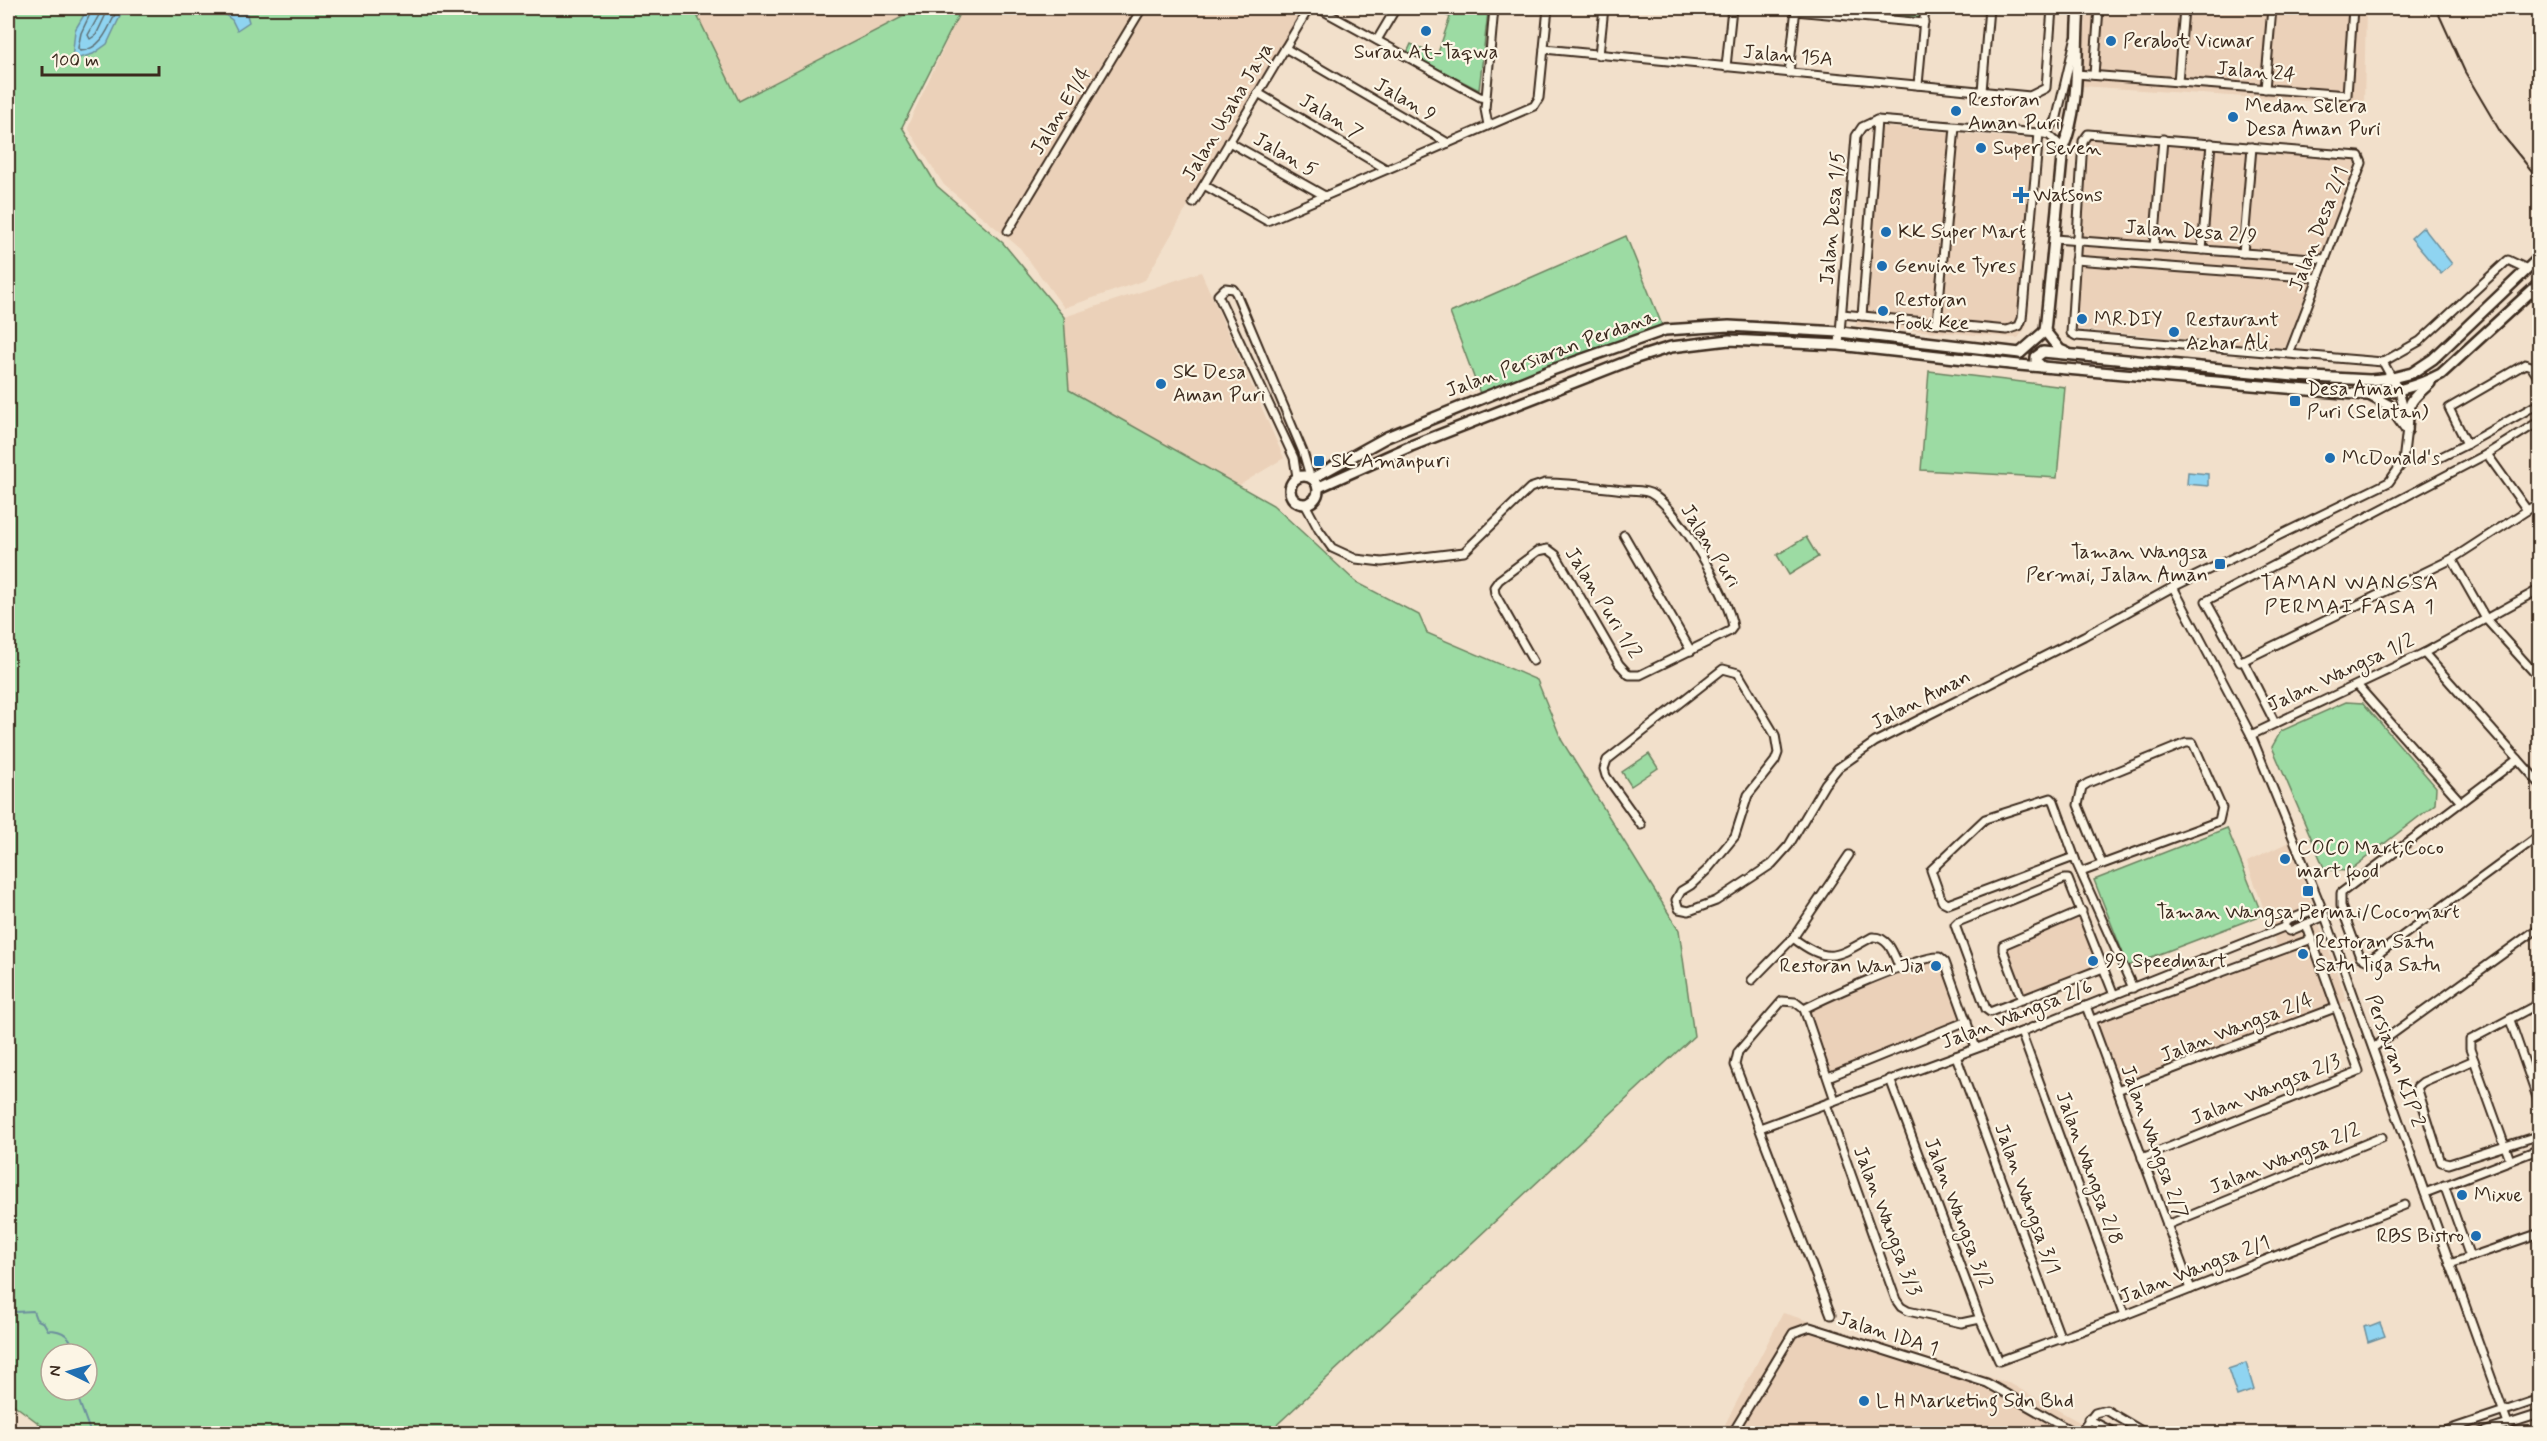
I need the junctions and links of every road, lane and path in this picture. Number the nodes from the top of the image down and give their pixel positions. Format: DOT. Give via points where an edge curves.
graph roads {
  1 [pos="1142,8"];
  2 [pos="1309,8"];
  3 [pos="1318,8"];
  4 [pos="1396,8"];
  5 [pos="1494,8"];
  6 [pos="1548,8"];
  7 [pos="1604,8"];
  8 [pos="1732,8"];
  9 [pos="1925,8"];
  10 [pos="1989,8"];
  11 [pos="2052,8"];
  12 [pos="2079,8"];
  13 [pos="2099,8"];
  14 [pos="2184,8"];
  15 [pos="2272,8"];
  16 [pos="2353,8"];
  17 [pos="1796,9"];
  18 [pos="1330,10"];
  19 [pos="1924,23"];
  20 [pos="2076,34"];
  21 [pos="1377,40"];
  22 [pos="1285,48"];
  23 [pos="1544,49"];
  24 [pos="1599,55"];
  25 [pos="1726,67"];
  26 [pos="1790,73"];
  27 [pos="2076,74"];
  28 [pos="2094,75"];
  29 [pos="2178,82"];
  30 [pos="1918,85"];
  31 [pos="2265,89"];
  32 [pos="1982,91"];
  33 [pos="1258,93"];
  34 [pos="1486,98"];
  35 [pos="1877,120"];
  36 [pos="1488,126"];
  37 [pos="1955,127"];
  38 [pos="2038,133"];
  39 [pos="2163,139"];
  40 [pos="1229,142"];
  41 [pos="1448,143"];
  42 [pos="2211,143"];
  43 [pos="2252,147"];
  44 [pos="2062,148"];
  45 [pos="1386,170"];
  46 [pos="1204,185"];
  47 [pos="1324,196"];
  48 [pos="1193,203"];
  49 [pos="1008,231"];
  50 [pos="2054,238"];
  51 [pos="2076,240"];
  52 [pos="2154,246"];
  53 [pos="2202,250"];
  54 [pos="2243,253"];
  55 [pos="2540,257"];
  56 [pos="2325,259"];
  57 [pos="2075,260"];
  58 [pos="2527,269"];
  59 [pos="2318,278"];
  60 [pos="2540,284"];
  61 [pos="1842,314"];
  62 [pos="1862,316"];
  63 [pos="1937,323"];
  64 [pos="2045,331"];
  65 [pos="1840,332"];
  66 [pos="1839,345"];
  67 [pos="2020,353"];
  68 [pos="2289,354"];
  69 [pos="2072,356"];
  70 [pos="2383,362"];
  71 [pos="2019,365"];
  72 [pos="2042,367"];
  73 [pos="2441,374"];
  74 [pos="2392,378"];
  75 [pos="2540,380"];
  76 [pos="2399,391"];
  77 [pos="2367,395"];
  78 [pos="2540,404"];
  79 [pos="2540,421"];
  80 [pos="2408,430"];
  81 [pos="2467,444"];
  82 [pos="2487,454"];
  83 [pos="2439,458"];
  84 [pos="1297,477"];
  85 [pos="1312,477"];
  86 [pos="1318,487"];
  87 [pos="1305,504"];
  88 [pos="2533,506"];
  89 [pos="1624,535"];
  90 [pos="2452,559"];
  91 [pos="2173,587"];
  92 [pos="2540,589"];
  93 [pos="2486,619"];
  94 [pos="1691,651"];
  95 [pos="2424,653"];
  96 [pos="2241,661"];
  97 [pos="1533,662"];
  98 [pos="2540,679"];
  99 [pos="2358,686"];
  100 [pos="2275,723"];
  101 [pos="2252,735"];
  102 [pos="2518,759"];
  103 [pos="2540,784"];
  104 [pos="2460,801"];
  105 [pos="1641,825"];
  106 [pos="2540,835"];
  107 [pos="1849,855"];
  108 [pos="2074,856"];
  109 [pos="2102,864"];
  110 [pos="2081,872"];
  111 [pos="2321,907"];
  112 [pos="2082,911"];
  113 [pos="2325,916"];
  114 [pos="2306,924"];
  115 [pos="2284,927"];
  116 [pos="2540,927"];
  117 [pos="1793,938"];
  118 [pos="2312,939"];
  119 [pos="2103,968"];
  120 [pos="1900,969"];
  121 [pos="1752,980"];
  122 [pos="2133,988"];
  123 [pos="2114,995"];
  124 [pos="2022,1000"];
  125 [pos="2540,1003"];
  126 [pos="2086,1006"];
  127 [pos="2335,1008"];
  128 [pos="1804,1009"];
  129 [pos="2092,1020"];
  130 [pos="2510,1020"];
  131 [pos="1967,1021"];
  132 [pos="2021,1032"];
  133 [pos="1976,1048"];
  134 [pos="2373,1048"];
  135 [pos="1956,1056"];
  136 [pos="2474,1060"];
  137 [pos="1828,1077"];
  138 [pos="1890,1079"];
  139 [pos="2117,1090"];
  140 [pos="1835,1100"];
  141 [pos="1826,1104"];
  142 [pos="2540,1106"];
  143 [pos="1760,1128"];
  144 [pos="2540,1135"];
  145 [pos="2382,1137"];
  146 [pos="2505,1145"];
  147 [pos="2540,1149"];
  148 [pos="2491,1150"];
  149 [pos="2142,1158"];
  150 [pos="2510,1160"];
  151 [pos="2496,1165"];
  152 [pos="2444,1185"];
  153 [pos="2425,1193"];
  154 [pos="2405,1205"];
  155 [pos="2167,1225"];
  156 [pos="2540,1233"];
  157 [pos="2470,1257"];
  158 [pos="2450,1264"];
  159 [pos="2191,1289"];
  160 [pos="1831,1315"];
  161 [pos="2126,1315"];
  162 [pos="1980,1319"];
  163 [pos="2061,1339"];
  164 [pos="1996,1358"];
  165 [pos="2540,1399"];
  166 [pos="2504,1410"];
  167 [pos="2540,1414"];
  168 [pos="2088,1419"];
  169 [pos="2508,1424"];
  170 [pos="1732,1434"];
  171 [pos="2078,1434"];
  172 [pos="2117,1434"];
  173 [pos="2147,1434"];
  174 [pos="2436,1434"];
  175 [pos="2477,1434"];
  1 -- 49 [label="street, Jalan E1/4"];
  2 -- 22 [label="street, Jalan Usaha Jaya"];
  3 -- 18 [label="street"];
  4 -- 21 [label="street"];
  5 -- 34 [label="street"];
  6 -- 23 [label="street"];
  7 -- 24 [label="street"];
  8 -- 25 [label="street"];
  9 -- 19 [label="street"];
  10 -- 32 [label="street"];
  11 -- 32 [label="street, Jalan 15A" via="2046,88 2030,96"];
  12 -- 20 [label="street"];
  13 -- 28 [label="street"];
  14 -- 29 [label="street"];
  15 -- 31 [label="street"];
  16 -- 31 [label="street, Jalan 24" via="2347,95"];
  17 -- 19 [label="street"];
  17 -- 26 [label="street"];
  18 -- 21 [label="street"];
  19 -- 30 [label="street"];
  20 -- 27 [label="street"];
  20 -- 38 [label="street" via="2056,121"];
  21 -- 34 [label="street"];
  22 -- 33 [label="street, Jalan Usaha Jaya"];
  22 -- 41 [label="street, Jalan 9"];
  23 -- 24 [label="street, Jalan 15A"];
  23 -- 36 [label="street" via="1539,98 1534,106"];
  24 -- 25 [label="street, Jalan 15A"];
  25 -- 26 [label="street, Jalan 15A"];
  26 -- 30 [label="street, Jalan 15A"];
  27 -- 28 [label="street, Jalan 24"];
  27 -- 44 [label="street" via="2069,134"];
  28 -- 29 [label="street, Jalan 24"];
  29 -- 31 [label="street, Jalan 24"];
  30 -- 32 [label="street, Jalan 15A"];
  33 -- 40 [label="street, Jalan Usaha Jaya"];
  33 -- 45 [label="street, Jalan 7"];
  34 -- 36 [label="street"];
  35 -- 37 [label="street"];
  35 -- 61 [label="street, Jalan Desa 1/5" via="1862,127 1856,136"];
  35 -- 62 [label="street, Jalan Desa 1/5"];
  36 -- 41 [label="street"];
  37 -- 38 [label="street"];
  37 -- 63 [label="street"];
  38 -- 44 [label="street" via="2049,135"];
  38 -- 63 [label="street" via="2019,326 2007,330"];
  39 -- 42 [label="street"];
  39 -- 51 [label="street" via="2088,134 2083,141"];
  39 -- 52 [label="street"];
  40 -- 46 [label="street, Jalan Usaha Jaya"];
  40 -- 47 [label="street, Jalan 5"];
  41 -- 45 [label="street"];
  42 -- 43 [label="street"];
  42 -- 53 [label="street"];
  43 -- 54 [label="street"];
  43 -- 56 [label="street, Jalan Desa 2/1" via="2360,156 2362,163"];
  44 -- 50 [label="street"];
  45 -- 47 [label="street"];
  46 -- 47 [label="street" via="1264,220"];
  46 -- 48 [label="street, Jalan Usaha Jaya"];
  50 -- 51 [label="street, Jalan Desa 2/9"];
  50 -- 64 [label="street"];
  51 -- 52 [label="street, Jalan Desa 2/9"];
  51 -- 57 [label="street"];
  52 -- 53 [label="street, Jalan Desa 2/9"];
  53 -- 54 [label="street, Jalan Desa 2/9"];
  54 -- 56 [label="street, Jalan Desa 2/9"];
  55 -- 58 [label="street"];
  56 -- 59 [label="street, Jalan Desa 2/1"];
  57 -- 59 [label="street"];
  57 -- 68 [label="street" via="2071,333"];
  58 -- 70 [label="street" via="2508,260 2420,341"];
  58 -- 74 [label="street" via="2433,358 2412,373"];
  59 -- 68 [label="street, Jalan Desa 2/1"];
  60 -- 73 [label="street"];
  61 -- 62 [label="street"];
  61 -- 65 [label="street, Jalan Desa 1/5"];
  62 -- 63 [label="street"];
  64 -- 67 [label="street"];
  64 -- 69 [label="street" via="2060,350"];
  65 -- 66 [label="street, Jalan Desa 1/5"];
  65 -- 67 [label="street, Jalan Persiaran Perdana"];
  65 -- 85 [label="street, Jalan Persiaran Perdana" via="1729,326 1665,330 1552,370 1387,437"];
  66 -- 71 [label="street, Jalan Persiaran Perdana"];
  66 -- 86 [label="street, Jalan Persiaran Perdana" via="1729,340 1671,347 1411,446"];
  67 -- 71 [label="street"];
  68 -- 70 [label="street"];
  69 -- 72 [label="street" via="2043,352 2036,357"];
  69 -- 74 [label="street" via="2294,376"];
  70 -- 74 [label="street, Jalan Aman"];
  71 -- 72 [label="street, Jalan Persiaran Perdana"];
  72 -- 77 [label="street, Jalan Persiaran Perdana"];
  73 -- 76 [label="street, Jalan Persiaran Perdana"];
  73 -- 80 [label="street" via="2413,397"];
  74 -- 76 [label="street, Jalan Aman"];
  75 -- 81 [label="street" via="2525,364 2449,408"];
  76 -- 77 [label="street, Jalan Persiaran Perdana"];
  76 -- 80 [label="street, Jalan Aman"];
  77 -- 80 [label="street" via="2384,401"];
  78 -- 81 [label="street"];
  79 -- 82 [label="street"];
  80 -- 91 [label="street, Jalan Aman" via="2403,462 2389,482"];
  81 -- 83 [label="street"];
  82 -- 88 [label="street"];
  82 -- 96 [label="street" via="2206,601"];
  84 -- 85 [label="street"];
  84 -- 85 [label="street" via="1294,458 1218,295 1225,288 1236,293"];
  84 -- 87 [label="street" via="1290,494"];
  85 -- 86 [label="street"];
  86 -- 87 [label="street" via="1314,501"];
  87 -- 94 [label="street, Jalan Puri" via="1332,548 1356,559 1382,562 1464,552 1530,488 1545,483 1649,492 1664,504 1688,535 1732,616 1730,631"];
  88 -- 90 [label="street"];
  89 -- 94 [label="street"];
  90 -- 93 [label="street"];
  90 -- 96 [label="street"];
  91 -- 101 [label="street, Persiaran KIP 2"];
  91 -- 105 [label="street, Jalan Aman" via="1875,742 1838,768 1790,845 1772,864 1716,901 1689,911 1679,909 1677,895 1707,870 1735,836 1748,795 1778,753 1775,735 1743,678 1733,670 1723,669 1607,760 1606,776"];
  92 -- 93 [label="street, Jalan Wangsa 1/2"];
  93 -- 95 [label="street, Jalan Wangsa 1/2"];
  93 -- 98 [label="street"];
  94 -- 97 [label="street, Jalan Puri 1/2" via="1640,675 1629,675 1556,555 1548,549 1538,551 1494,586"];
  95 -- 99 [label="street, Jalan Wangsa 1/2"];
  95 -- 102 [label="street"];
  96 -- 100 [label="street"];
  99 -- 100 [label="street, Jalan Wangsa 1/2"];
  99 -- 104 [label="street"];
  100 -- 101 [label="street, Jalan Wangsa 1/2"];
  101 -- 111 [label="street, Persiaran KIP 2"];
  102 -- 103 [label="street"];
  102 -- 104 [label="street"];
  104 -- 106 [label="street" via="2340,896 2361,957 2371,959"];
  107 -- 117 [label="street"];
  108 -- 108 [label="street" via="1948,904 1942,901 1931,870 1985,819 2048,798 2054,801"];
  108 -- 110 [label="street"];
  109 -- 109 [label="street" via="2219,821 2222,808 2193,743 2082,787 2078,805"];
  109 -- 110 [label="street"];
  110 -- 122 [label="street"];
  111 -- 113 [label="street, Persiaran KIP 2"];
  111 -- 115 [label="street, Jalan Wangsa 2/6" via="2286,921"];
  112 -- 119 [label="street"];
  112 -- 124 [label="street" via="2003,945"];
  112 -- 124 [label="street" via="2066,879 1956,923 1987,1011"];
  113 -- 114 [label="street, Jalan Wangsa 2/6"];
  113 -- 134 [label="street, Persiaran KIP 2"];
  114 -- 115 [label="street, Jalan Wangsa 2/6" via="2290,931"];
  114 -- 118 [label="street, Jalan Wangsa 2/3"];
  115 -- 122 [label="street, Jalan Wangsa 2/6"];
  116 -- 134 [label="street"];
  117 -- 120 [label="street" via="1815,953 1838,955 1877,936 1888,944"];
  117 -- 121 [label="street"];
  118 -- 127 [label="street, Jalan Wangsa 2/3"];
  118 -- 129 [label="street"];
  119 -- 123 [label="street"];
  119 -- 124 [label="street"];
  120 -- 128 [label="street"];
  120 -- 131 [label="street" via="1931,957 1942,959"];
  122 -- 123 [label="street, Jalan Wangsa 2/6"];
  123 -- 126 [label="street, Jalan Wangsa 2/6"];
  125 -- 130 [label="street"];
  126 -- 129 [label="street, Jalan Wangsa 2/7"];
  126 -- 132 [label="street, Jalan Wangsa 2/6"];
  127 -- 139 [label="street, Jalan Wangsa 2/4"];
  127 -- 149 [label="street, Jalan Wangsa 2/3" via="2359,1071"];
  128 -- 137 [label="street"];
  128 -- 143 [label="street" via="1796,1002 1782,1001 1735,1059 1737,1074"];
  129 -- 139 [label="street, Jalan Wangsa 2/7"];
  130 -- 136 [label="street" via="2470,1040"];
  130 -- 142 [label="street"];
  131 -- 133 [label="street"];
  131 -- 137 [label="street"];
  132 -- 133 [label="street, Jalan Wangsa 2/6"];
  132 -- 161 [label="street, Jalan Wangsa 2/8"];
  133 -- 135 [label="street, Jalan Wangsa 2/6"];
  134 -- 153 [label="street, Persiaran KIP 2"];
  135 -- 138 [label="street, Jalan Wangsa 2/6"];
  135 -- 163 [label="street, Jalan Wangsa 3/1"];
  136 -- 146 [label="street"];
  136 -- 148 [label="street" via="2419,1084 2418,1093 2441,1162 2450,1164"];
  137 -- 140 [label="street"];
  138 -- 140 [label="street, Jalan Wangsa 2/6"];
  138 -- 162 [label="street, Jalan Wangsa 3/2"];
  139 -- 149 [label="street, Jalan Wangsa 2/7"];
  140 -- 141 [label="street, Jalan Wangsa 2/6"];
  141 -- 143 [label="street, Jalan Wangsa 2/6"];
  141 -- 162 [label="street, Jalan Wangsa 3/3" via="1901,1307 1960,1323"];
  143 -- 160 [label="street"];
  144 -- 146 [label="street"];
  145 -- 155 [label="street, Jalan Wangsa 2/2"];
  146 -- 148 [label="street"];
  146 -- 150 [label="street"];
  147 -- 150 [label="street"];
  148 -- 151 [label="street"];
  149 -- 155 [label="street, Jalan Wangsa 2/7"];
  150 -- 151 [label="street"];
  151 -- 152 [label="street"];
  152 -- 153 [label="street"];
  152 -- 157 [label="street"];
  153 -- 158 [label="street, Persiaran KIP 2"];
  154 -- 159 [label="street, Jalan Wangsa 2/1"];
  155 -- 159 [label="street, Jalan Wangsa 2/7"];
  156 -- 157 [label="street"];
  157 -- 158 [label="street"];
  158 -- 166 [label="street, Persiaran KIP 2"];
  159 -- 161 [label="street, Jalan Wangsa 2/1"];
  161 -- 163 [label="street, Jalan Wangsa 2/1"];
  162 -- 164 [label="street, Jalan Wangsa 3/2"];
  163 -- 164 [label="street, Jalan Wangsa 2/1" via="2002,1361"];
  165 -- 166 [label="street"];
  166 -- 169 [label="street, Persiaran KIP 2"];
  166 -- 174 [label="street"];
  167 -- 169 [label="street"];
  168 -- 171 [label="street"];
  168 -- 172 [label="street"];
  168 -- 173 [label="street" via="2106,1410"];
  169 -- 175 [label="street"];
  170 -- 171 [label="street, Jalan IDA 1" via="1793,1333 1810,1327 1987,1383"];
}
